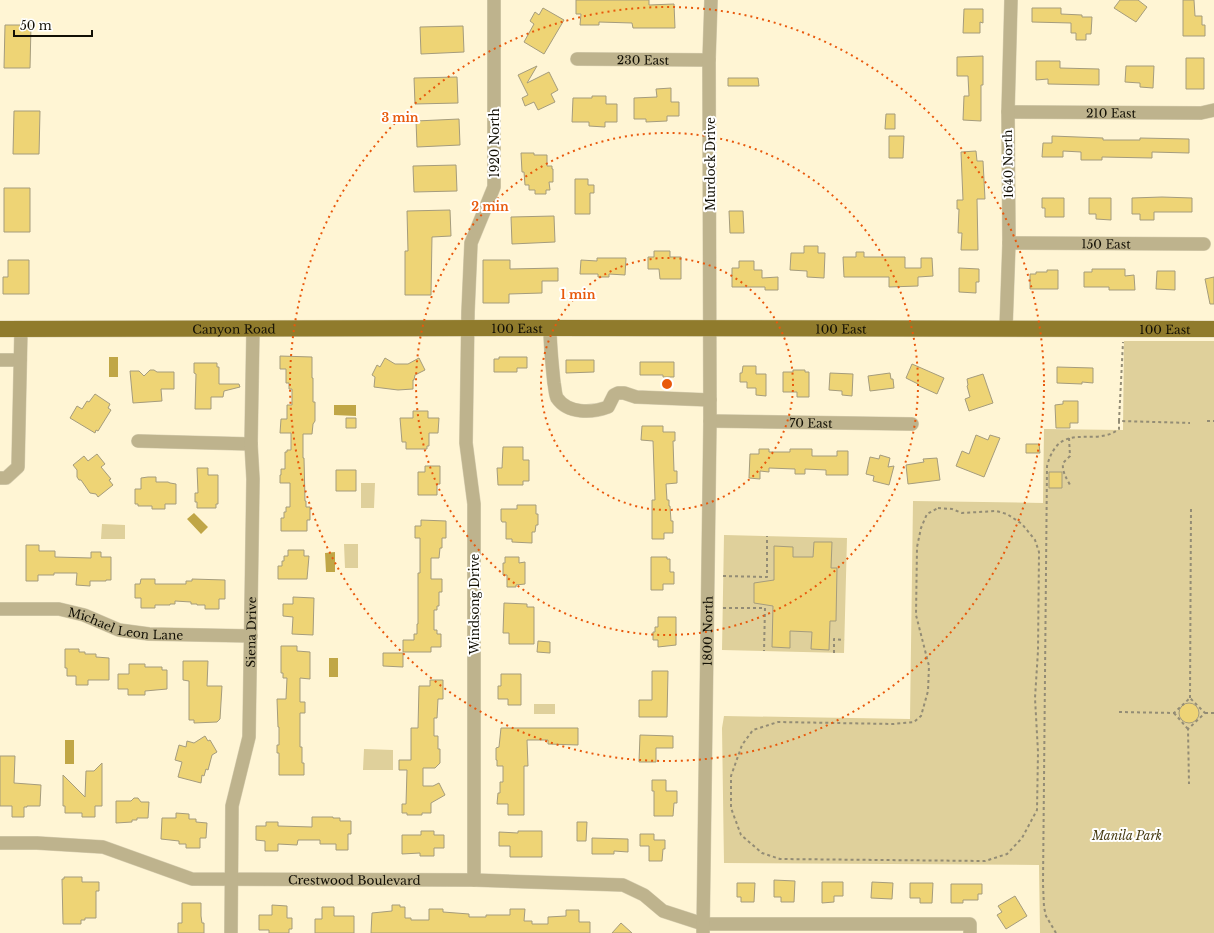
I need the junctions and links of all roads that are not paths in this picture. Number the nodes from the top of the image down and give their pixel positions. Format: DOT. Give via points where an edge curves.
graph roads {
  1 [pos="494,0"];
  2 [pos="711,0"];
  3 [pos="1011,0"];
  4 [pos="577,59"];
  5 [pos="709,60"];
  6 [pos="1214,110"];
  7 [pos="1008,112"];
  8 [pos="1009,243"];
  9 [pos="1204,244"];
  10 [pos="467,328"];
  11 [pos="550,328"];
  12 [pos="710,328"];
  13 [pos="1006,328"];
  14 [pos="0,329"];
  15 [pos="21,329"];
  16 [pos="253,329"];
  17 [pos="1214,329"];
  18 [pos="0,360"];
  19 [pos="20,360"];
  20 [pos="710,400"];
  21 [pos="710,421"];
  22 [pos="912,424"];
  23 [pos="138,442"];
  24 [pos="251,444"];
  25 [pos="0,478"];
  26 [pos="0,609"];
  27 [pos="251,636"];
  28 [pos="0,843"];
  29 [pos="232,879"];
  30 [pos="474,880"];
  31 [pos="703,928"];
  32 [pos="970,928"];
  33 [pos="231,933"];
  1 -- 10 [label="street, 1920 North" via="494,187 471,243"];
  2 -- 5 [label="street, Murdock Drive"];
  3 -- 7 [label="street, 1640 North"];
  4 -- 5 [label="street, 230 East"];
  5 -- 12 [label="street, Murdock Drive"];
  6 -- 7 [label="street, 210 East" via="1201,113"];
  7 -- 8 [label="street, 1640 North"];
  8 -- 9 [label="street, 150 East"];
  8 -- 13 [label="street, 1640 North"];
  10 -- 11 [label="main road, 100 East"];
  10 -- 16 [label="main road, Canyon Road"];
  10 -- 30 [label="street, Windsong Drive" via="466,443 474,504"];
  11 -- 12 [label="main road, 100 East"];
  11 -- 20 [label="street" via="556,396 570,408 582,411 602,409 608,407 614,395 618,393 636,397"];
  12 -- 13 [label="main road, 100 East"];
  12 -- 20 [label="street, 1800 North"];
  13 -- 17 [label="main road, 100 East"];
  14 -- 15 [label="main road, Canyon Road"];
  15 -- 16 [label="main road, Canyon Road"];
  15 -- 19 [label="street"];
  16 -- 24 [label="street, Siena Drive"];
  18 -- 19 [label="street"];
  19 -- 25 [label="street" via="18,466 6,478"];
  20 -- 21 [label="street, 1800 North"];
  21 -- 22 [label="street, 70 East"];
  21 -- 31 [label="street, 1800 North"];
  23 -- 24 [label="street"];
  24 -- 27 [label="street, Siena Drive"];
  26 -- 27 [label="street, Michael Leon Lane" via="59,609 84,615 119,630 149,634"];
  27 -- 29 [label="street, Siena Drive" via="249,737 232,806"];
  28 -- 29 [label="street, Crestwood Boulevard" via="103,847 192,879"];
  29 -- 30 [label="street, Crestwood Boulevard"];
  29 -- 33 [label="street, Siena Drive"];
  30 -- 31 [label="street, Crestwood Boulevard" via="624,885 644,895 662,911"];
  31 -- 32 [label="street, Crestwood Boulevard"];
}
